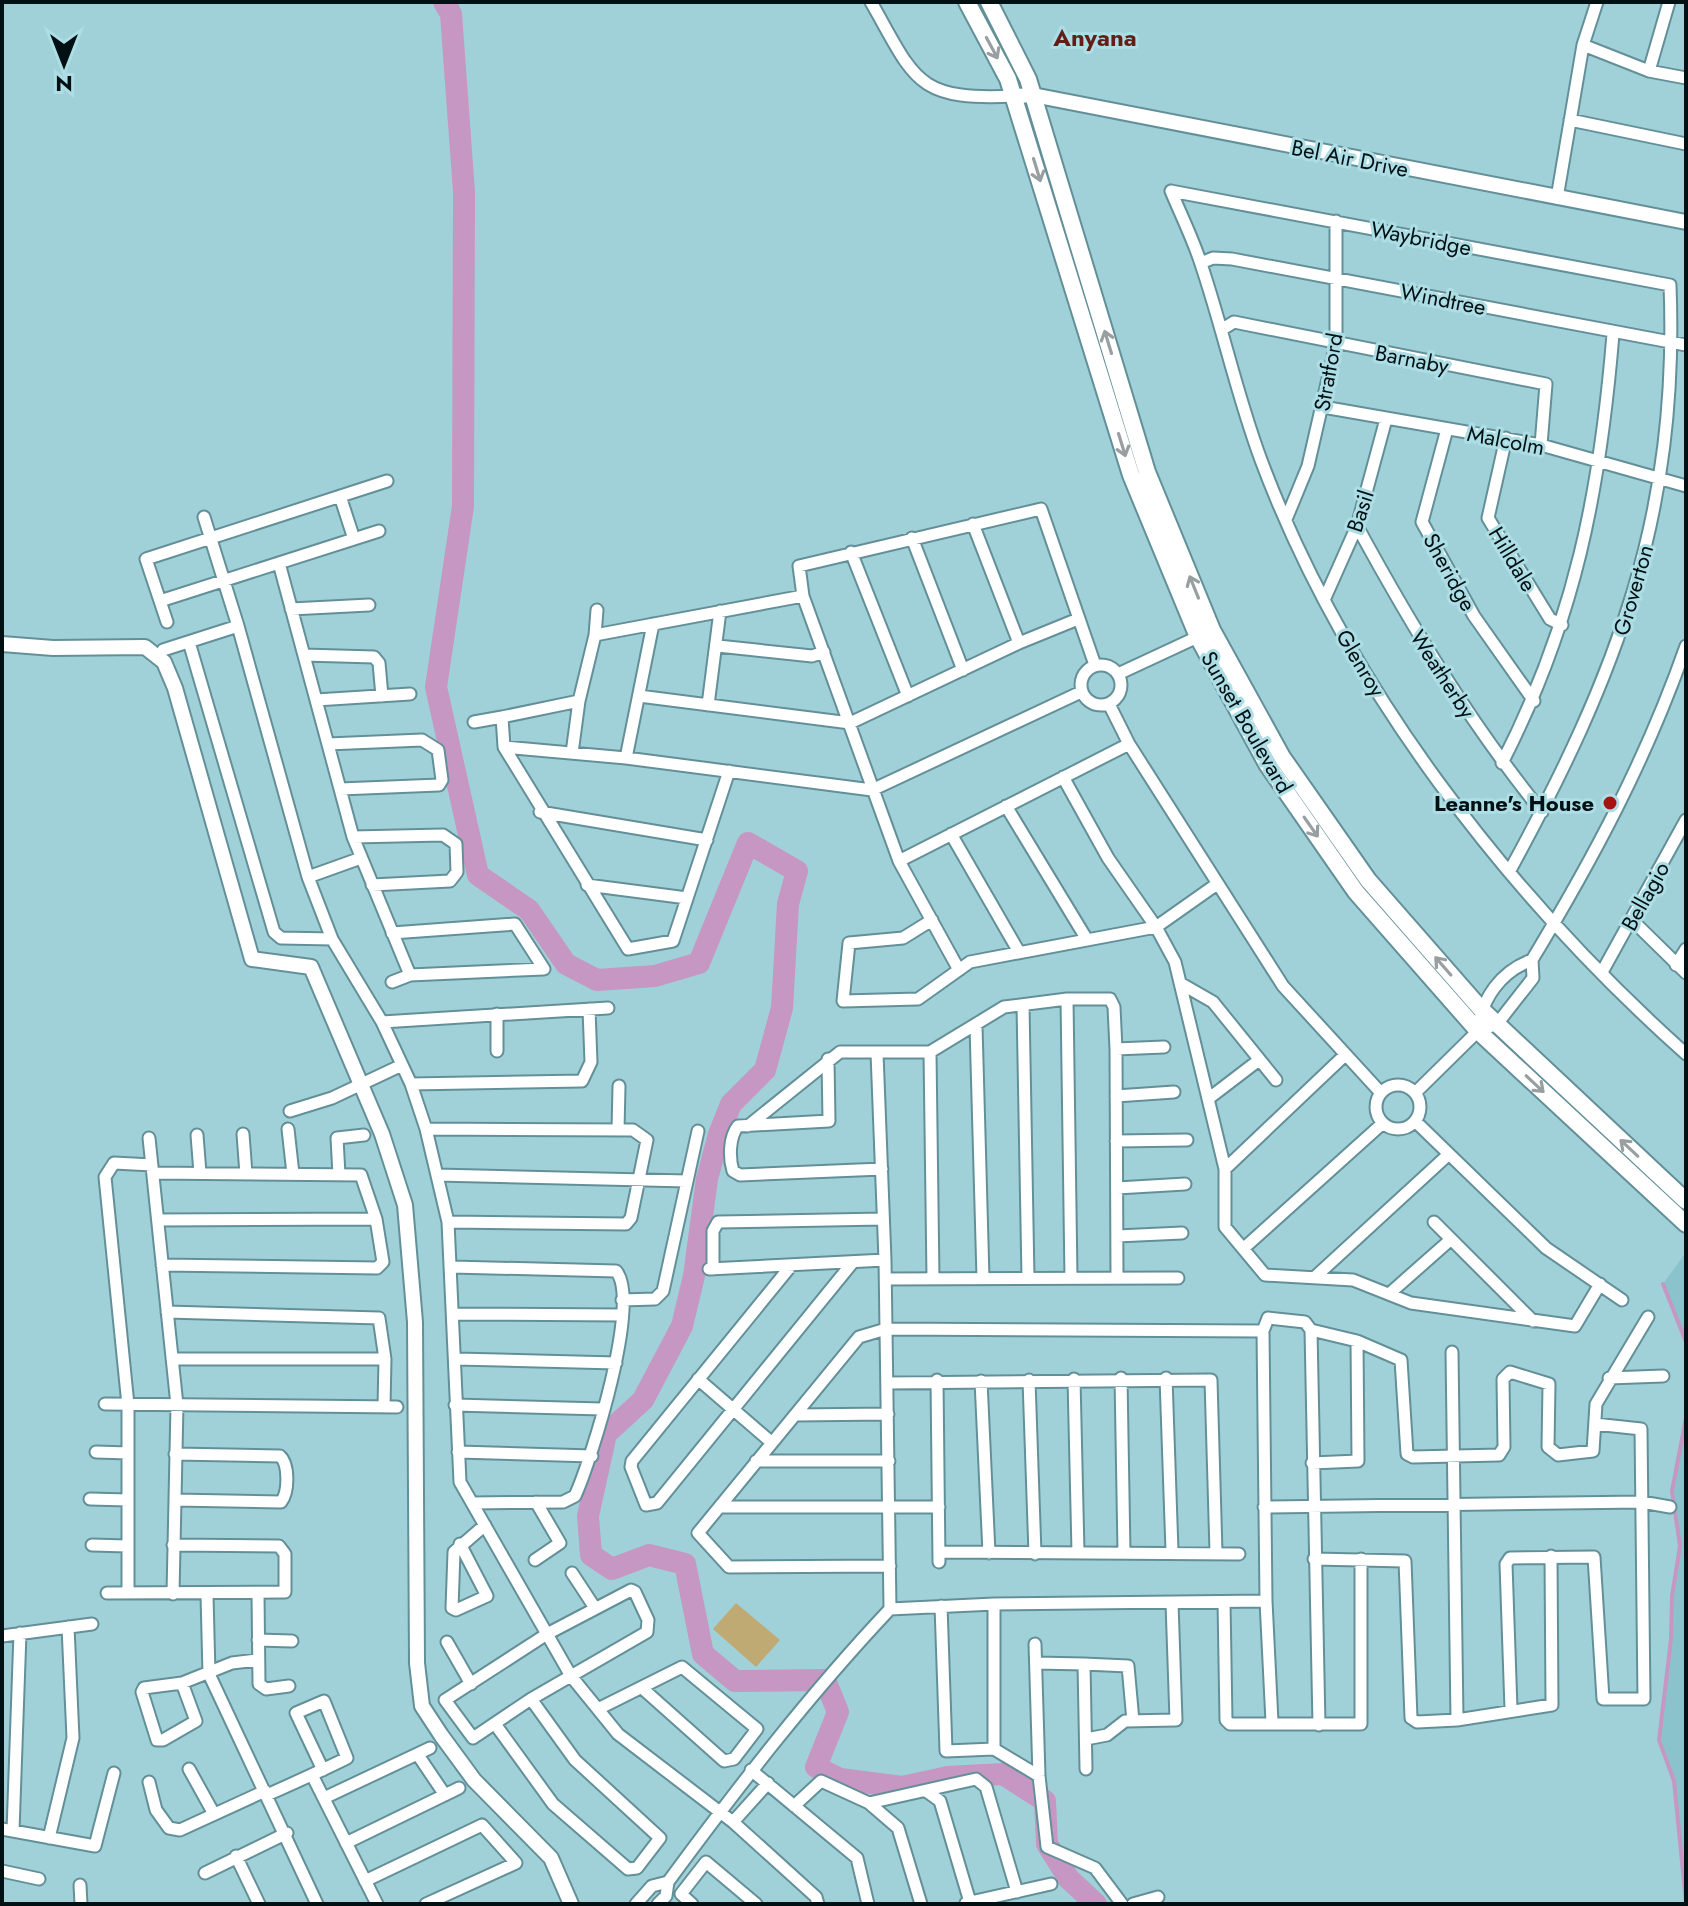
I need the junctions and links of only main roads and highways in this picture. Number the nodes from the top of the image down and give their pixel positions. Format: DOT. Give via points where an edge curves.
graph roads {
  1 [pos="967,2"];
  2 [pos="989,2"];
  3 [pos="1205,634"];
  4 [pos="1686,1201"];
  5 [pos="1686,1224"];
  1 -- 3 [label="main road, Sunset Boulevard, one-way" via="1014,96 1131,475"];
  3 -- 2 [label="main road, Sunset Boulevard, one-way" via="1147,472 1033,95"];
  4 -- 3 [label="main road, Sunset Boulevard, one-way" via="1480,1008 1368,880"];
  3 -- 5 [label="main road, Sunset Boulevard, one-way" via="1267,764 1356,892 1478,1031"];
}
